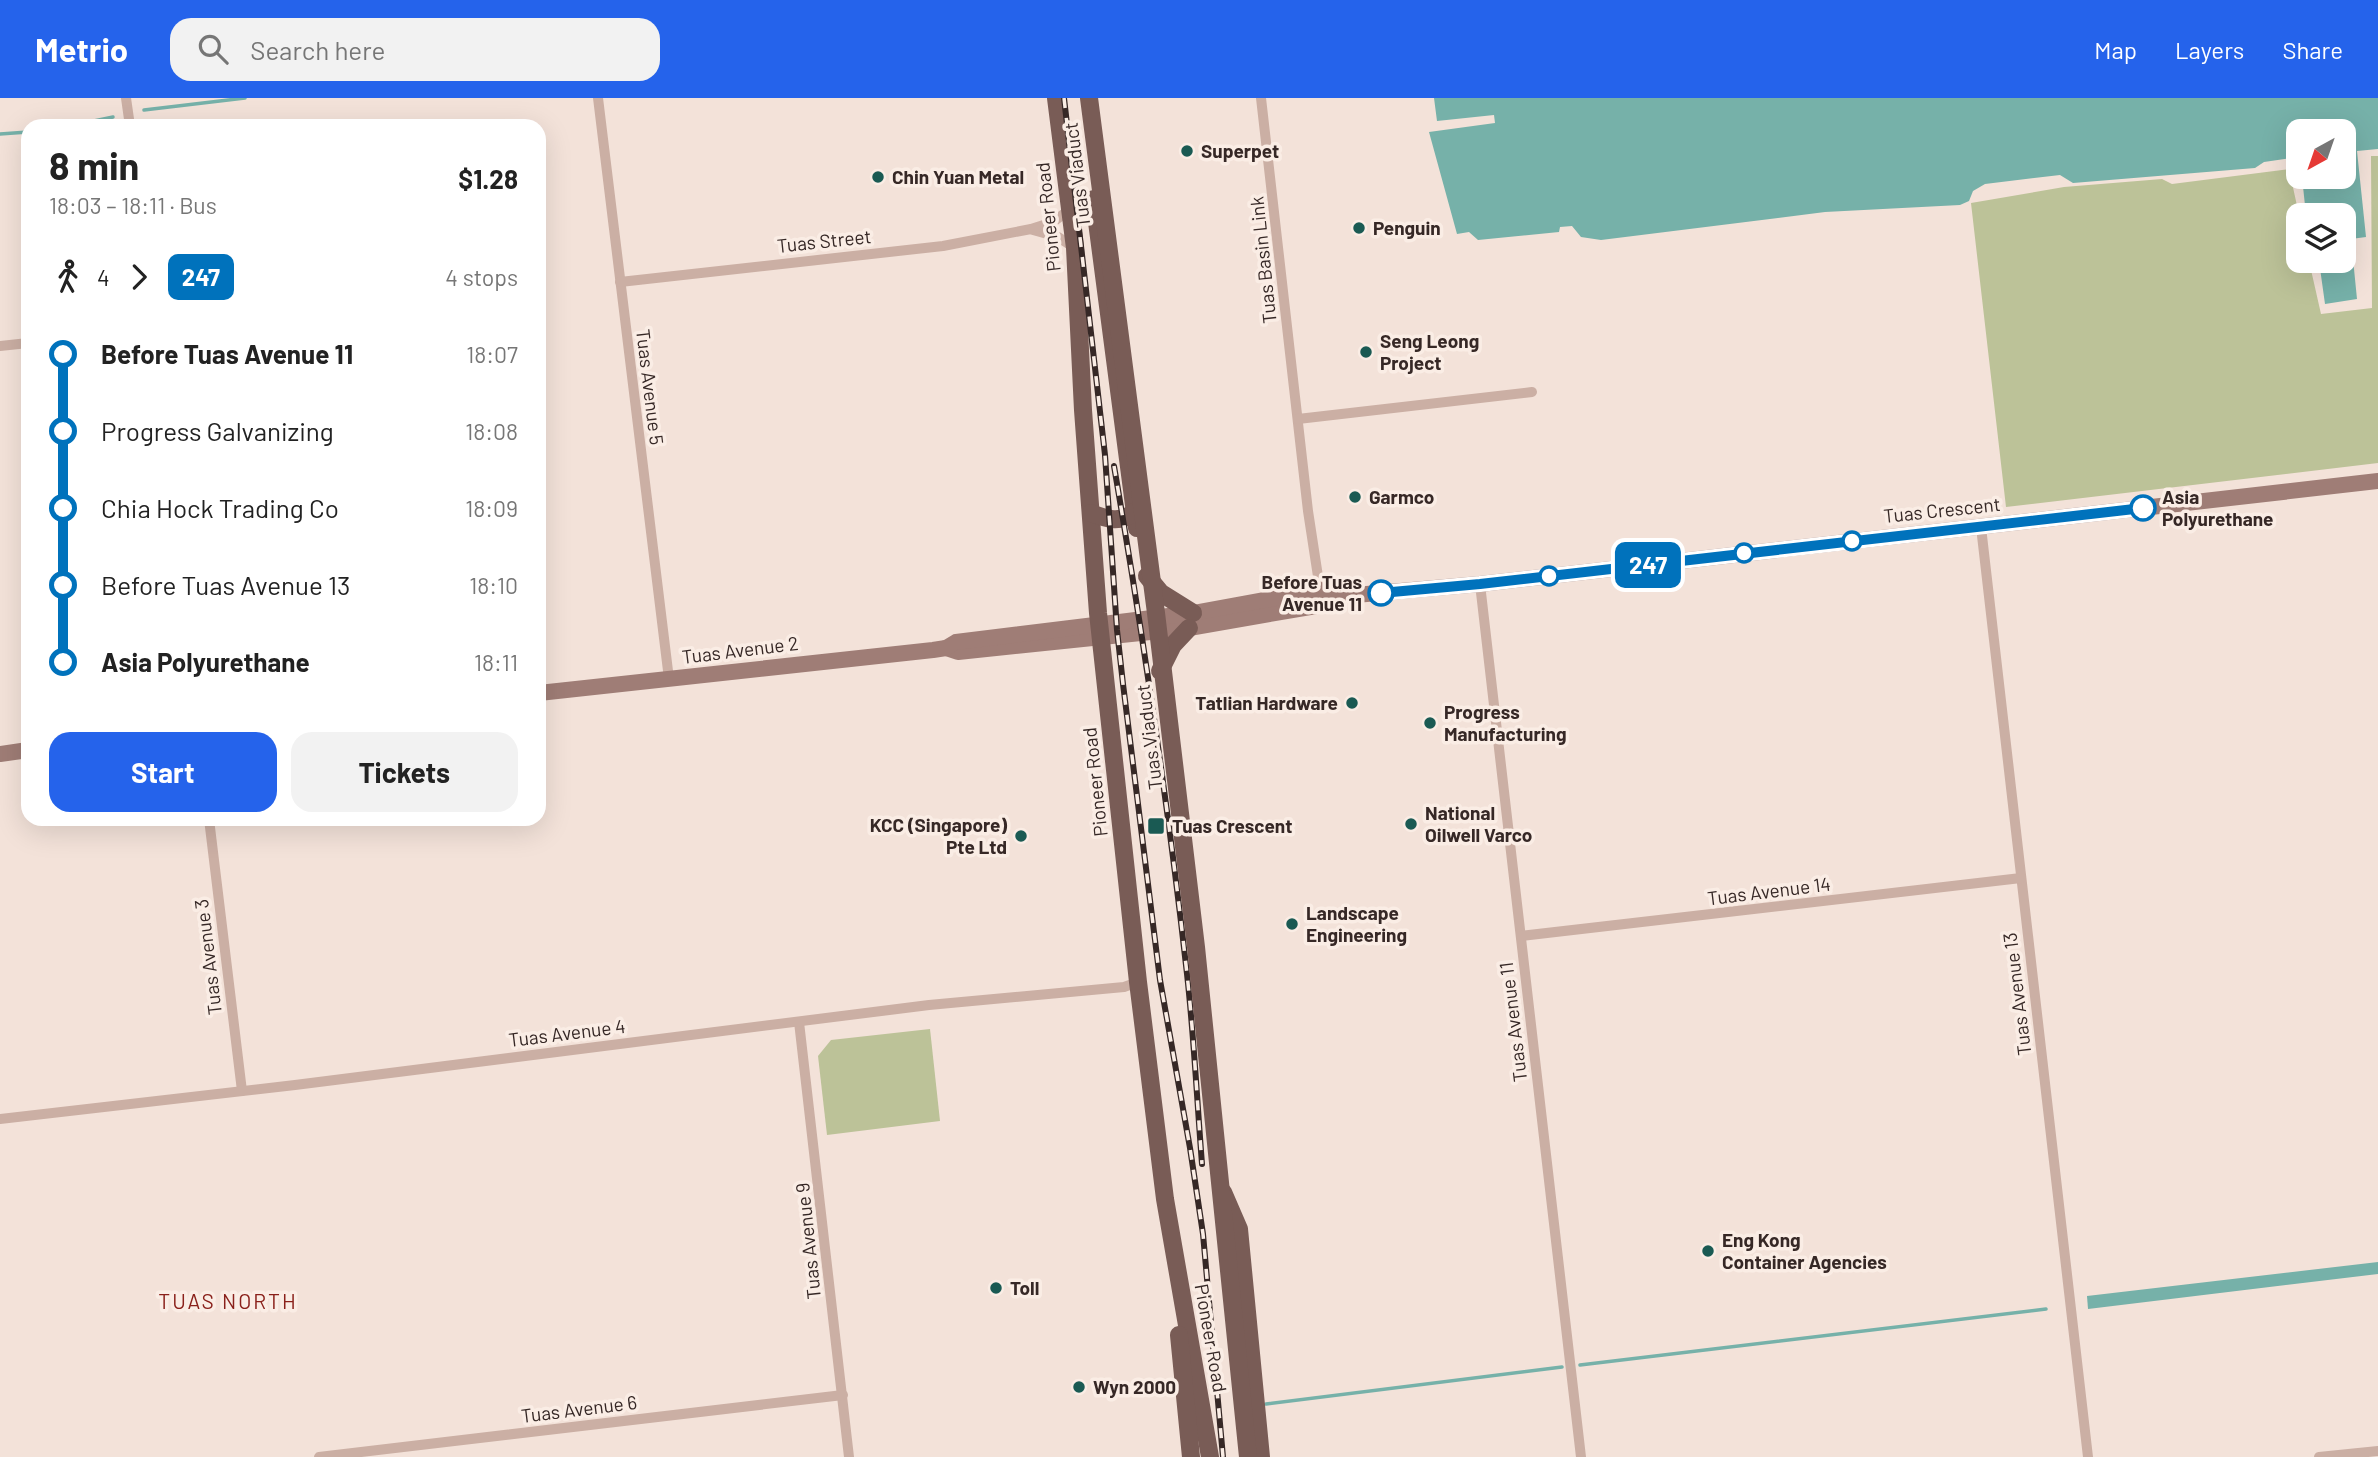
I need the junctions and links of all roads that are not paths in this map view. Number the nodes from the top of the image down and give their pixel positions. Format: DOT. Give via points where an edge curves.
graph roads {
  1 [pos="127,98"];
  2 [pos="598,98"];
  3 [pos="1056,98"];
  4 [pos="1082,98"];
  5 [pos="1089,98"];
  6 [pos="1261,98"];
  7 [pos="129,119"];
  8 [pos="1069,210"];
  9 [pos="1031,229"];
  10 [pos="1075,248"];
  11 [pos="620,282"];
  12 [pos="21,344"];
  13 [pos="0,346"];
  14 [pos="1532,392"];
  15 [pos="1298,419"];
  16 [pos="2378,481"];
  17 [pos="1134,512"];
  18 [pos="1091,513"];
  19 [pos="1980,527"];
  20 [pos="1143,570"];
  21 [pos="1480,584"];
  22 [pos="1321,597"];
  23 [pos="1191,621"];
  24 [pos="1150,625"];
  25 [pos="1100,631"];
  26 [pos="1157,677"];
  27 [pos="669,679"];
  28 [pos="546,692"];
  29 [pos="21,751"];
  30 [pos="0,754"];
  31 [pos="210,826"];
  32 [pos="2021,878"];
  33 [pos="1521,936"];
  34 [pos="1138,982"];
  35 [pos="799,1022"];
  36 [pos="242,1091"];
  37 [pos="0,1119"];
  38 [pos="1221,1186"];
  39 [pos="1166,1207"];
  40 [pos="843,1395"];
  41 [pos="2378,1451"];
  42 [pos="319,1457"];
  43 [pos="849,1457"];
  44 [pos="1191,1457"];
  45 [pos="1210,1457"];
  46 [pos="1240,1457"];
  47 [pos="1248,1457"];
  48 [pos="1261,1457"];
  49 [pos="1581,1457"];
  50 [pos="2088,1457"];
  51 [pos="2319,1457"];
  1 -- 7 [label="street"];
  2 -- 11 [label="street, Tuas Avenue 5"];
  3 -- 8 [label="main road, Pioneer Road"];
  4 -- 17 [label="main road, Pioneer Road"];
  5 -- 38 [label="main road, Tuas Viaduct, bridge" via="1159,640"];
  6 -- 15 [label="street, Tuas Basin Link"];
  8 -- 9 [label="street, Tuas Street" via="1053,222"];
  8 -- 10 [label="main road, Pioneer Road"];
  9 -- 10 [label="street"];
  9 -- 11 [label="street, Tuas Street" via="943,246"];
  10 -- 18 [label="main road, Pioneer Road"];
  11 -- 27 [label="street, Tuas Avenue 5"];
  12 -- 13 [label="street"];
  14 -- 15 [label="street"];
  15 -- 22 [label="street, Tuas Basin Link"];
  16 -- 19 [label="street, Tuas Crescent"];
  17 -- 18 [label="main road" via="1115,520"];
  17 -- 20 [label="main road, Pioneer Road"];
  18 -- 25 [label="main road, Pioneer Road"];
  19 -- 21 [label="street, Tuas Crescent"];
  19 -- 32 [label="street, Tuas Avenue 13"];
  20 -- 23 [label="main road"];
  20 -- 24 [label="main road, Pioneer Road"];
  21 -- 22 [label="street, Tuas Crescent"];
  21 -- 33 [label="street, Tuas Avenue 11"];
  22 -- 23 [label="street, Tuas Crescent"];
  23 -- 24 [label="street, Tuas Crescent"];
  23 -- 26 [label="main road" via="1172,645"];
  24 -- 25 [label="street, Tuas Crescent"];
  24 -- 26 [label="main road, Pioneer Road"];
  25 -- 27 [label="street, Tuas Avenue 2" via="958,652 946,648"];
  25 -- 34 [label="main road, Pioneer Road"];
  26 -- 46 [label="main road, Pioneer Road" via="1194,979"];
  27 -- 28 [label="street, Tuas Avenue 2"];
  29 -- 30 [label="street"];
  31 -- 36 [label="street, Tuas Avenue 3"];
  32 -- 33 [label="street, Tuas Avenue 14"];
  32 -- 50 [label="street, Tuas Avenue 13"];
  33 -- 49 [label="street, Tuas Avenue 11"];
  34 -- 35 [label="street, Tuas Avenue 4" via="1124,988"];
  34 -- 39 [label="main road, Pioneer Road"];
  35 -- 36 [label="street, Tuas Avenue 4"];
  35 -- 40 [label="street, Tuas Avenue 9"];
  36 -- 37 [label="street, Tuas Avenue 4"];
  38 -- 47 [label="main road, Tuas Viaduct, bridge"];
  38 -- 48 [label="main road" via="1239,1228"];
  39 -- 44 [label="main road"];
  39 -- 45 [label="main road, Pioneer Road"];
  40 -- 42 [label="street, Tuas Avenue 6"];
  40 -- 43 [label="street, Tuas Avenue 9"];
  41 -- 51 [label="street"];
}
